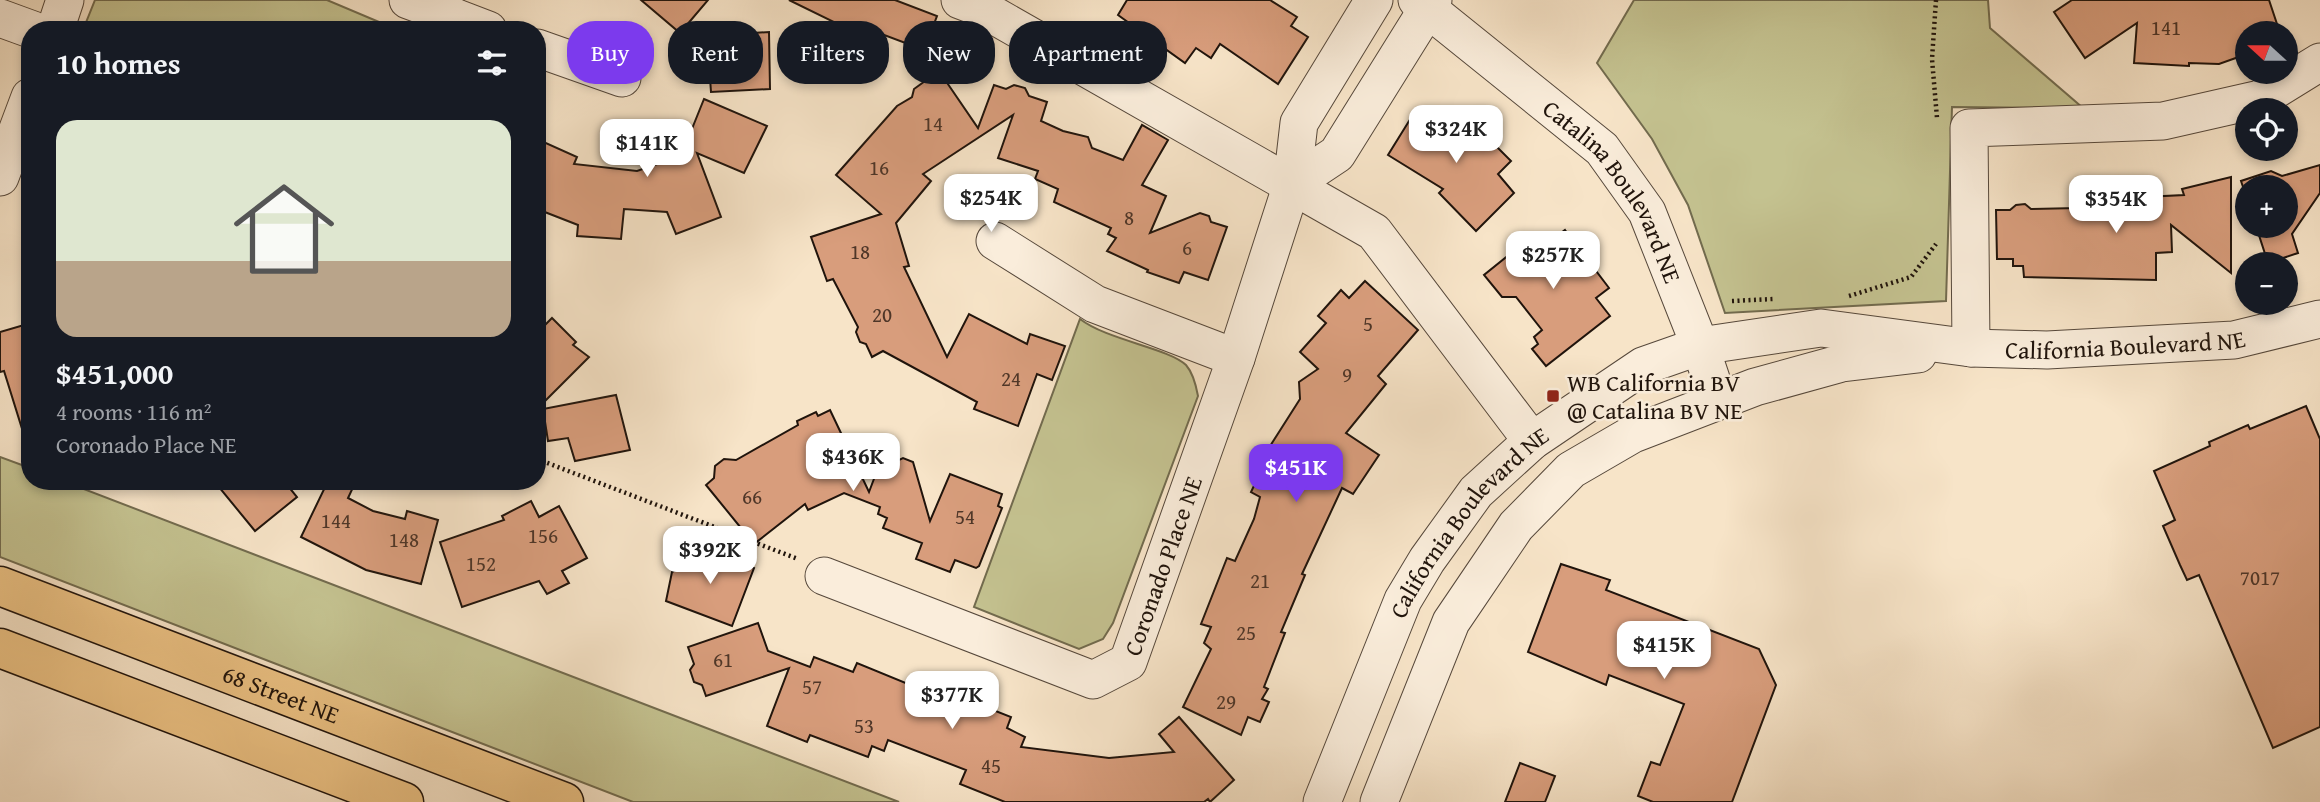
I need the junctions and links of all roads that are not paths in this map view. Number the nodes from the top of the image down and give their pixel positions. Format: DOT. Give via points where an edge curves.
graph roads {
  1 [pos="65,0"];
  2 [pos="408,0"];
  3 [pos="960,0"];
  4 [pos="1374,0"];
  5 [pos="1426,2"];
  6 [pos="0,18"];
  7 [pos="58,21"];
  8 [pos="448,21"];
  9 [pos="21,26"];
  10 [pos="546,51"];
  11 [pos="567,59"];
  12 [pos="2320,62"];
  13 [pos="21,121"];
  14 [pos="0,177"];
  15 [pos="1292,184"];
  16 [pos="995,240"];
  17 [pos="2320,319"];
  18 [pos="1700,346"];
  19 [pos="1971,348"];
  20 [pos="1236,358"];
  21 [pos="1718,400"];
  22 [pos="1532,441"];
  23 [pos="824,576"];
  24 [pos="0,586"];
  25 [pos="0,648"];
  26 [pos="404,802"];
  27 [pos="564,802"];
  28 [pos="1322,802"];
  29 [pos="1379,802"];
  1 -- 7 [label="street"];
  2 -- 8 [label="street"];
  3 -- 15 [label="street"];
  4 -- 15 [label="street, Coronado Place NE" via="1300,124"];
  5 -- 15 [label="street" via="1337,154"];
  5 -- 18 [label="street, Catalina Boulevard NE" via="1602,149 1647,212"];
  6 -- 9 [label="street"];
  10 -- 11 [label="street"];
  12 -- 19 [label="street" via="2260,99 2164,121 1969,128"];
  13 -- 14 [label="street"];
  15 -- 20 [label="street, Coronado Place NE"];
  15 -- 22 [label="street" via="1374,232"];
  16 -- 20 [label="street" via="1094,304"];
  17 -- 19 [label="street, California Boulevard NE" via="2234,340 2047,350"];
  18 -- 19 [label="street, California Boulevard NE" via="1821,328"];
  18 -- 21 [label="street, Catalina Boulevard NE"];
  18 -- 22 [label="street, California Boulevard NE" via="1643,366"];
  19 -- 21 [label="street, California Boulevard NE" via="1842,363"];
  20 -- 23 [label="street, Coronado Place NE" via="1128,662 1093,680"];
  21 -- 29 [label="street, California Boulevard NE" via="1633,434 1571,470 1516,526 1451,622"];
  22 -- 28 [label="street, California Boulevard NE" via="1476,492 1403,600"];
  24 -- 27 [label="main road, 68 Street NE"];
  25 -- 26 [label="main road"];
}
